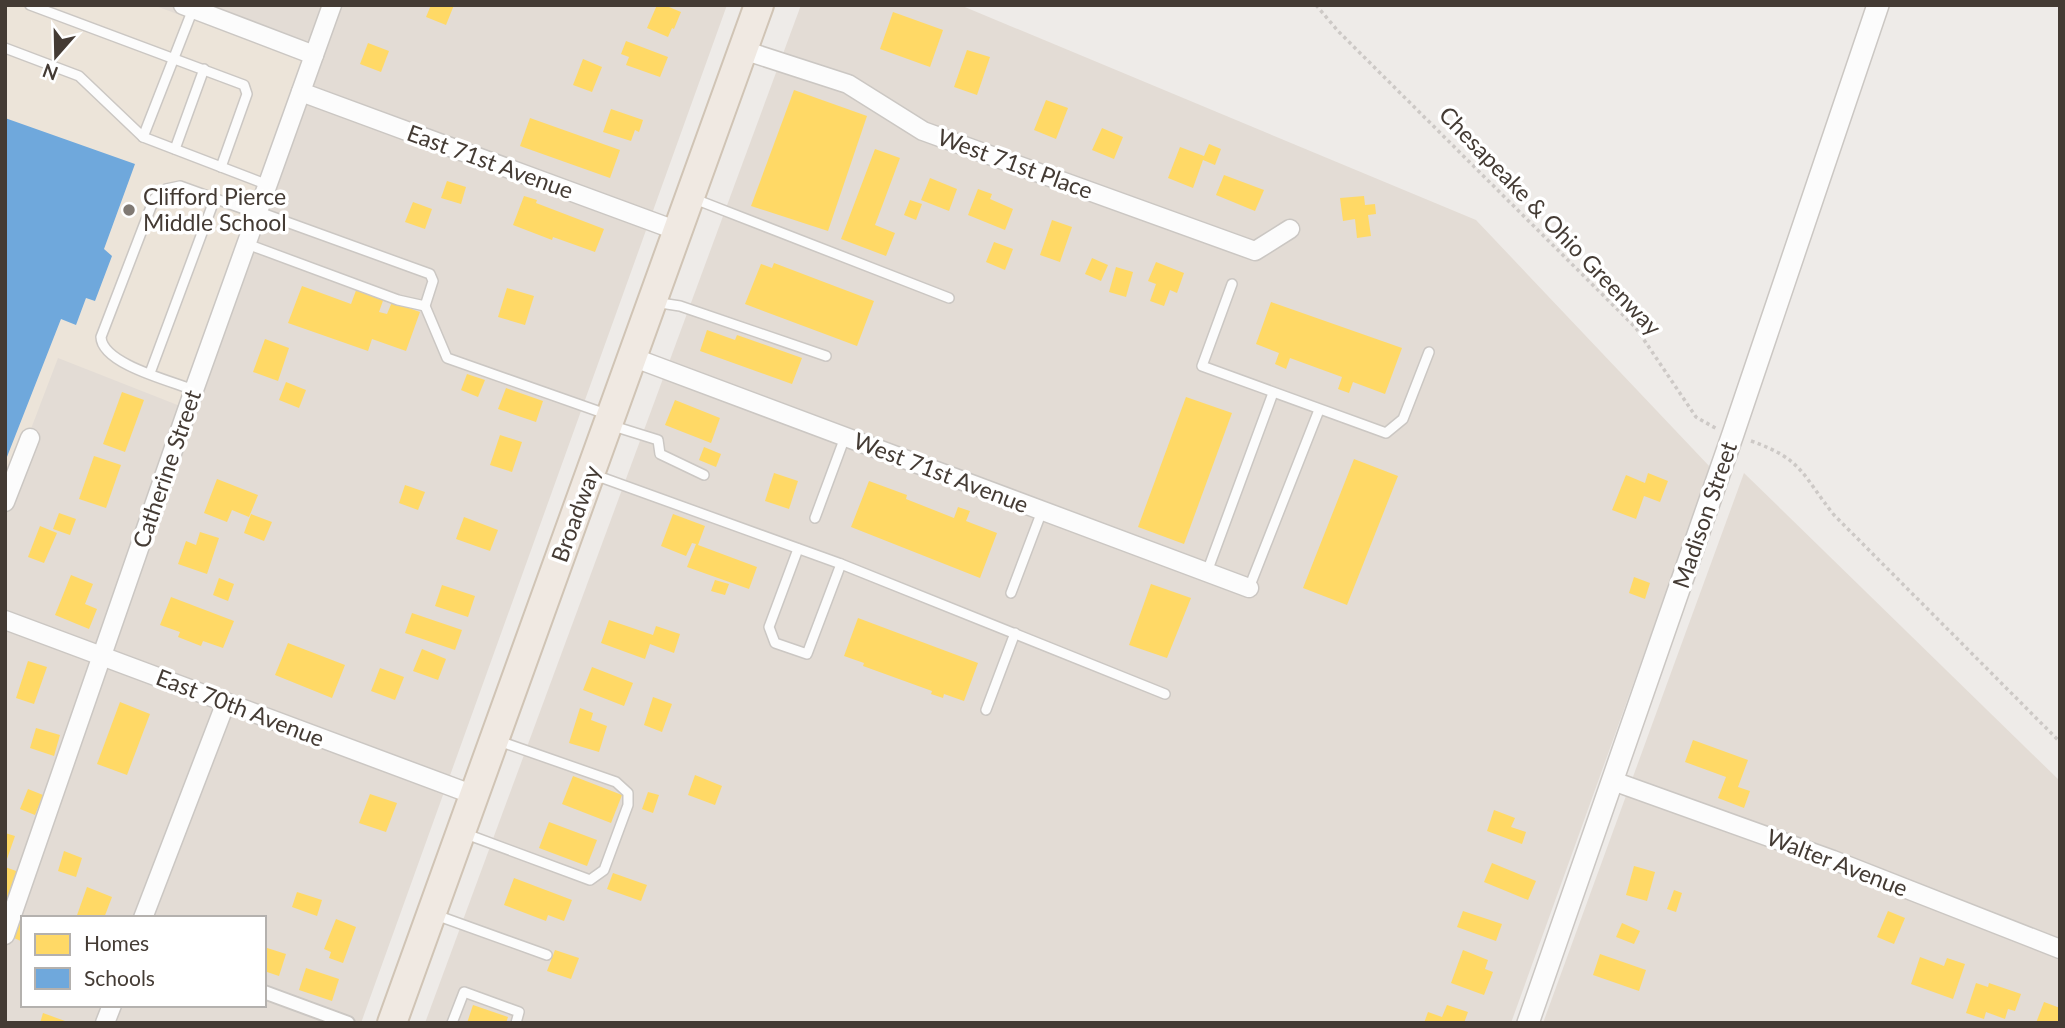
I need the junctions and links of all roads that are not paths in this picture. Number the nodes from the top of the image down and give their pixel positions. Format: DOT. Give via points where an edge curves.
graph roads {
  1 [pos="30,5"];
  2 [pos="332,5"];
  3 [pos="759,5"];
  4 [pos="1878,5"];
  5 [pos="188,7"];
  6 [pos="5,48"];
  7 [pos="743,50"];
  8 [pos="314,54"];
  9 [pos="174,58"];
  10 [pos="204,69"];
  11 [pos="301,92"];
  12 [pos="144,137"];
  13 [pos="175,149"];
  14 [pos="221,167"];
  15 [pos="268,185"];
  16 [pos="690,197"];
  17 [pos="215,198"];
  18 [pos="258,213"];
  19 [pos="1290,229"];
  20 [pos="678,232"];
  21 [pos="247,244"];
  22 [pos="1232,284"];
  23 [pos="949,298"];
  24 [pos="653,301"];
  25 [pos="425,306"];
  26 [pos="1429,352"];
  27 [pos="826,356"];
  28 [pos="632,357"];
  29 [pos="150,373"];
  30 [pos="194,390"];
  31 [pos="1273,393"];
  32 [pos="1319,410"];
  33 [pos="609,420"];
  34 [pos="845,437"];
  35 [pos="30,438"];
  36 [pos="590,474"];
  37 [pos="704,475"];
  38 [pos="5,502"];
  39 [pos="1042,511"];
  40 [pos="815,517"];
  41 [pos="798,549"];
  42 [pos="841,564"];
  43 [pos="1207,572"];
  44 [pos="1250,588"];
  45 [pos="1011,593"];
  46 [pos="5,620"];
  47 [pos="1015,633"];
  48 [pos="101,656"];
  49 [pos="1165,694"];
  50 [pos="226,702"];
  51 [pos="986,710"];
  52 [pos="495,739"];
  53 [pos="1613,781"];
  54 [pos="474,795"];
  55 [pos="461,832"];
  56 [pos="432,913"];
  57 [pos="145,916"];
  58 [pos="5,935"];
  59 [pos="2060,949"];
  60 [pos="547,955"];
  61 [pos="266,993"];
  62 [pos="348,1023"];
  63 [pos="392,1023"];
  64 [pos="452,1023"];
  65 [pos="516,1023"];
  66 [pos="1528,1023"];
  1 -- 9 [label="lane"];
  2 -- 8 [label="street, Catherine Street"];
  3 -- 7 [label="main road, Broadway"];
  4 -- 53 [label="street, Madison Street"];
  5 -- 8 [label="street"];
  5 -- 9 [label="lane"];
  6 -- 12 [label="lane" via="79,76"];
  7 -- 16 [label="main road, Broadway"];
  7 -- 19 [label="street, West 71st Place" via="848,85 923,131 1255,251"];
  8 -- 11 [label="street, Catherine Street"];
  9 -- 10 [label="lane"];
  9 -- 12 [label="lane"];
  10 -- 13 [label="lane"];
  10 -- 14 [label="lane" via="244,85 247,93"];
  11 -- 15 [label="street, Catherine Street"];
  11 -- 20 [label="street, East 71st Avenue"];
  12 -- 13 [label="lane"];
  13 -- 14 [label="lane"];
  14 -- 15 [label="lane"];
  15 -- 18 [label="street, Catherine Street"];
  16 -- 20 [label="main road, Broadway"];
  16 -- 23 [label="lane"];
  17 -- 18 [label="lane"];
  17 -- 29 [label="lane"];
  17 -- 29 [label="lane" via="180,186 166,189 154,200 100,337 110,355"];
  18 -- 21 [label="street, Catherine Street"];
  18 -- 25 [label="lane" via="430,274"];
  20 -- 24 [label="main road, Broadway"];
  21 -- 25 [label="lane"];
  21 -- 30 [label="street, Catherine Street"];
  22 -- 31 [label="lane" via="1202,366"];
  24 -- 27 [label="lane"];
  24 -- 28 [label="main road, Broadway"];
  25 -- 33 [label="lane" via="447,358"];
  26 -- 32 [label="lane" via="1403,419 1386,433"];
  28 -- 33 [label="main road, Broadway"];
  28 -- 34 [label="street, West 71st Avenue"];
  29 -- 30 [label="lane"];
  30 -- 48 [label="street, Catherine Street"];
  31 -- 32 [label="lane"];
  31 -- 43 [label="lane"];
  32 -- 44 [label="lane"];
  33 -- 36 [label="main road, Broadway"];
  33 -- 37 [label="lane" via="658,440 660,454"];
  34 -- 39 [label="street, West 71st Avenue"];
  34 -- 40 [label="lane"];
  35 -- 38 [label="street"];
  36 -- 41 [label="lane"];
  36 -- 52 [label="main road, Broadway"];
  39 -- 43 [label="street, West 71st Avenue"];
  39 -- 45 [label="lane"];
  41 -- 42 [label="lane"];
  41 -- 42 [label="lane" via="769,627 775,643 807,654"];
  42 -- 47 [label="lane"];
  43 -- 44 [label="street, West 71st Avenue"];
  46 -- 48 [label="street, East 70th Avenue"];
  47 -- 49 [label="lane"];
  47 -- 51 [label="lane"];
  48 -- 50 [label="street, East 70th Avenue"];
  48 -- 58 [label="street, Catherine Street"];
  50 -- 54 [label="street, East 70th Avenue"];
  50 -- 57 [label="street"];
  52 -- 54 [label="main road, Broadway"];
  52 -- 55 [label="lane" via="615,782 628,793 628,805 604,870 590,880"];
  53 -- 59 [label="street, Walter Avenue"];
  53 -- 66 [label="street, Madison Street"];
  54 -- 55 [label="main road, Broadway"];
  55 -- 56 [label="main road, Broadway"];
  56 -- 60 [label="lane"];
  56 -- 63 [label="main road, Broadway"];
  61 -- 62 [label="street"];
  64 -- 65 [label="lane" via="464,992 519,1012"];
}
